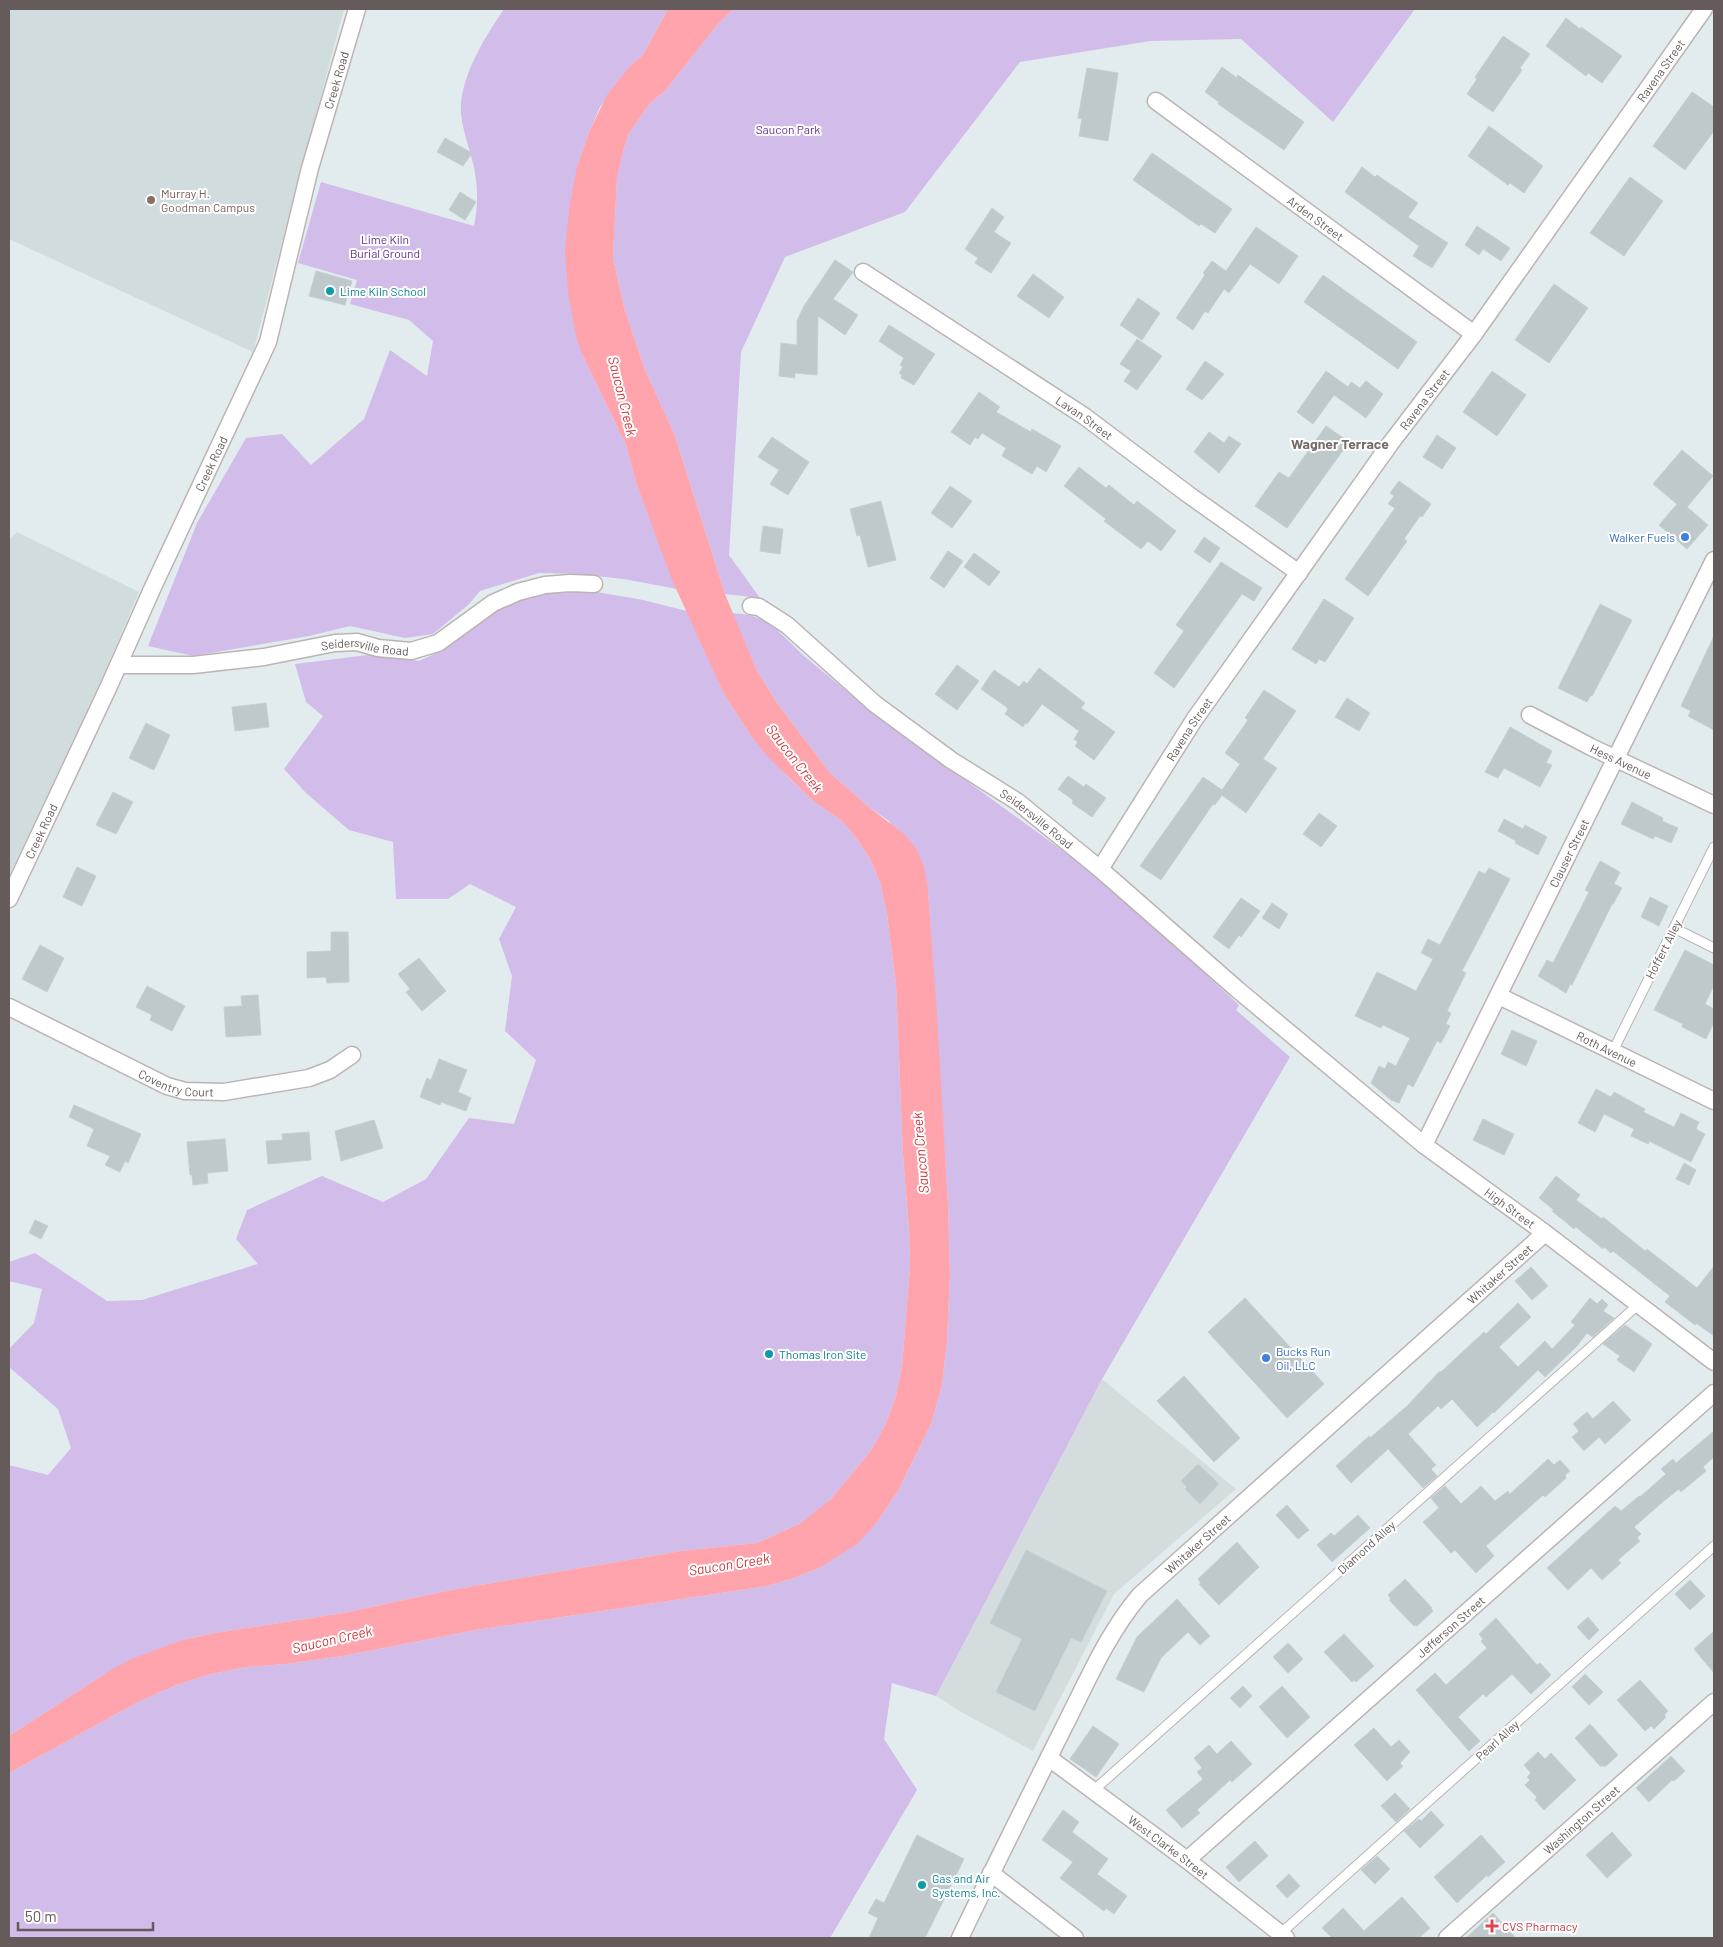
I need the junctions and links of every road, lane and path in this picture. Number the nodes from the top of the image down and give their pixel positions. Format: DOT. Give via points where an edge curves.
graph roads {
  1 [pos="357,9"];
  2 [pos="1704,9"];
  3 [pos="1156,102"];
  4 [pos="862,272"];
  5 [pos="1474,334"];
  6 [pos="1714,560"];
  7 [pos="1299,573"];
  8 [pos="594,584"];
  9 [pos="751,606"];
  10 [pos="119,665"];
  11 [pos="1530,715"];
  12 [pos="1616,757"];
  13 [pos="1714,805"];
  14 [pos="1714,847"];
  15 [pos="1100,869"];
  16 [pos="9,899"];
  17 [pos="1674,928"];
  18 [pos="1714,948"];
  19 [pos="1499,996"];
  20 [pos="9,1008"];
  21 [pos="1309,1049"];
  22 [pos="1613,1051"];
  23 [pos="352,1055"];
  24 [pos="1714,1101"];
  25 [pos="1424,1146"];
  26 [pos="1545,1234"];
  27 [pos="1638,1304"];
  28 [pos="1714,1362"];
  29 [pos="1714,1394"];
  30 [pos="1714,1546"];
  31 [pos="1714,1702"];
  32 [pos="1049,1758"];
  33 [pos="1093,1791"];
  34 [pos="1187,1860"];
  35 [pos="991,1873"];
  36 [pos="1283,1936"];
  37 [pos="960,1938"];
  38 [pos="1076,1938"];
  39 [pos="1447,1938"];
  1 -- 10 [label="street, Creek Road" via="310,168 268,342"];
  2 -- 5 [label="street, Ravena Street"];
  3 -- 5 [label="street, Arden Street"];
  4 -- 7 [label="street, Lavan Street" via="1084,416"];
  5 -- 7 [label="street, Ravena Street" via="1390,444"];
  6 -- 12 [label="street, Clauser Street"];
  7 -- 15 [label="street, Ravena Street" via="1194,720"];
  8 -- 10 [label="street, Seidersville Road" via="546,585 518,592 493,603 438,643 411,651 335,643 264,657 193,665"];
  9 -- 15 [label="street, Seidersville Road" via="759,607 786,625 875,704 951,760 1018,802"];
  10 -- 16 [label="street, Creek Road"];
  11 -- 12 [label="street, Hess Avenue"];
  12 -- 13 [label="street, Hess Avenue"];
  12 -- 19 [label="street, Clauser Street"];
  14 -- 17 [label="lane, Hoffert Alley"];
  15 -- 21 [label="street, Seidersville Road"];
  17 -- 18 [label="lane"];
  17 -- 22 [label="lane, Hoffert Alley"];
  19 -- 22 [label="street, Roth Avenue"];
  19 -- 25 [label="street, Clauser Street"];
  20 -- 23 [label="street, Coventry Court" via="167,1086 185,1091 224,1092 309,1078 330,1070"];
  21 -- 25 [label="street, High Street"];
  22 -- 24 [label="street, Roth Avenue"];
  25 -- 26 [label="street, High Street"];
  26 -- 27 [label="street, High Street"];
  26 -- 32 [label="street, Whitaker Street" via="1140,1595 1108,1640"];
  27 -- 28 [label="street, High Street"];
  27 -- 33 [label="lane, Diamond Alley"];
  29 -- 34 [label="street, Jefferson Street"];
  30 -- 36 [label="lane, Pearl Alley"];
  31 -- 39 [label="street, Washington Street"];
  32 -- 33 [label="street, West Clarke Street"];
  32 -- 35 [label="street, Whitaker Street"];
  33 -- 34 [label="street, West Clarke Street"];
  34 -- 36 [label="street, West Clarke Street"];
  35 -- 37 [label="street, Whitaker Street"];
  35 -- 38 [label="street"];
}
